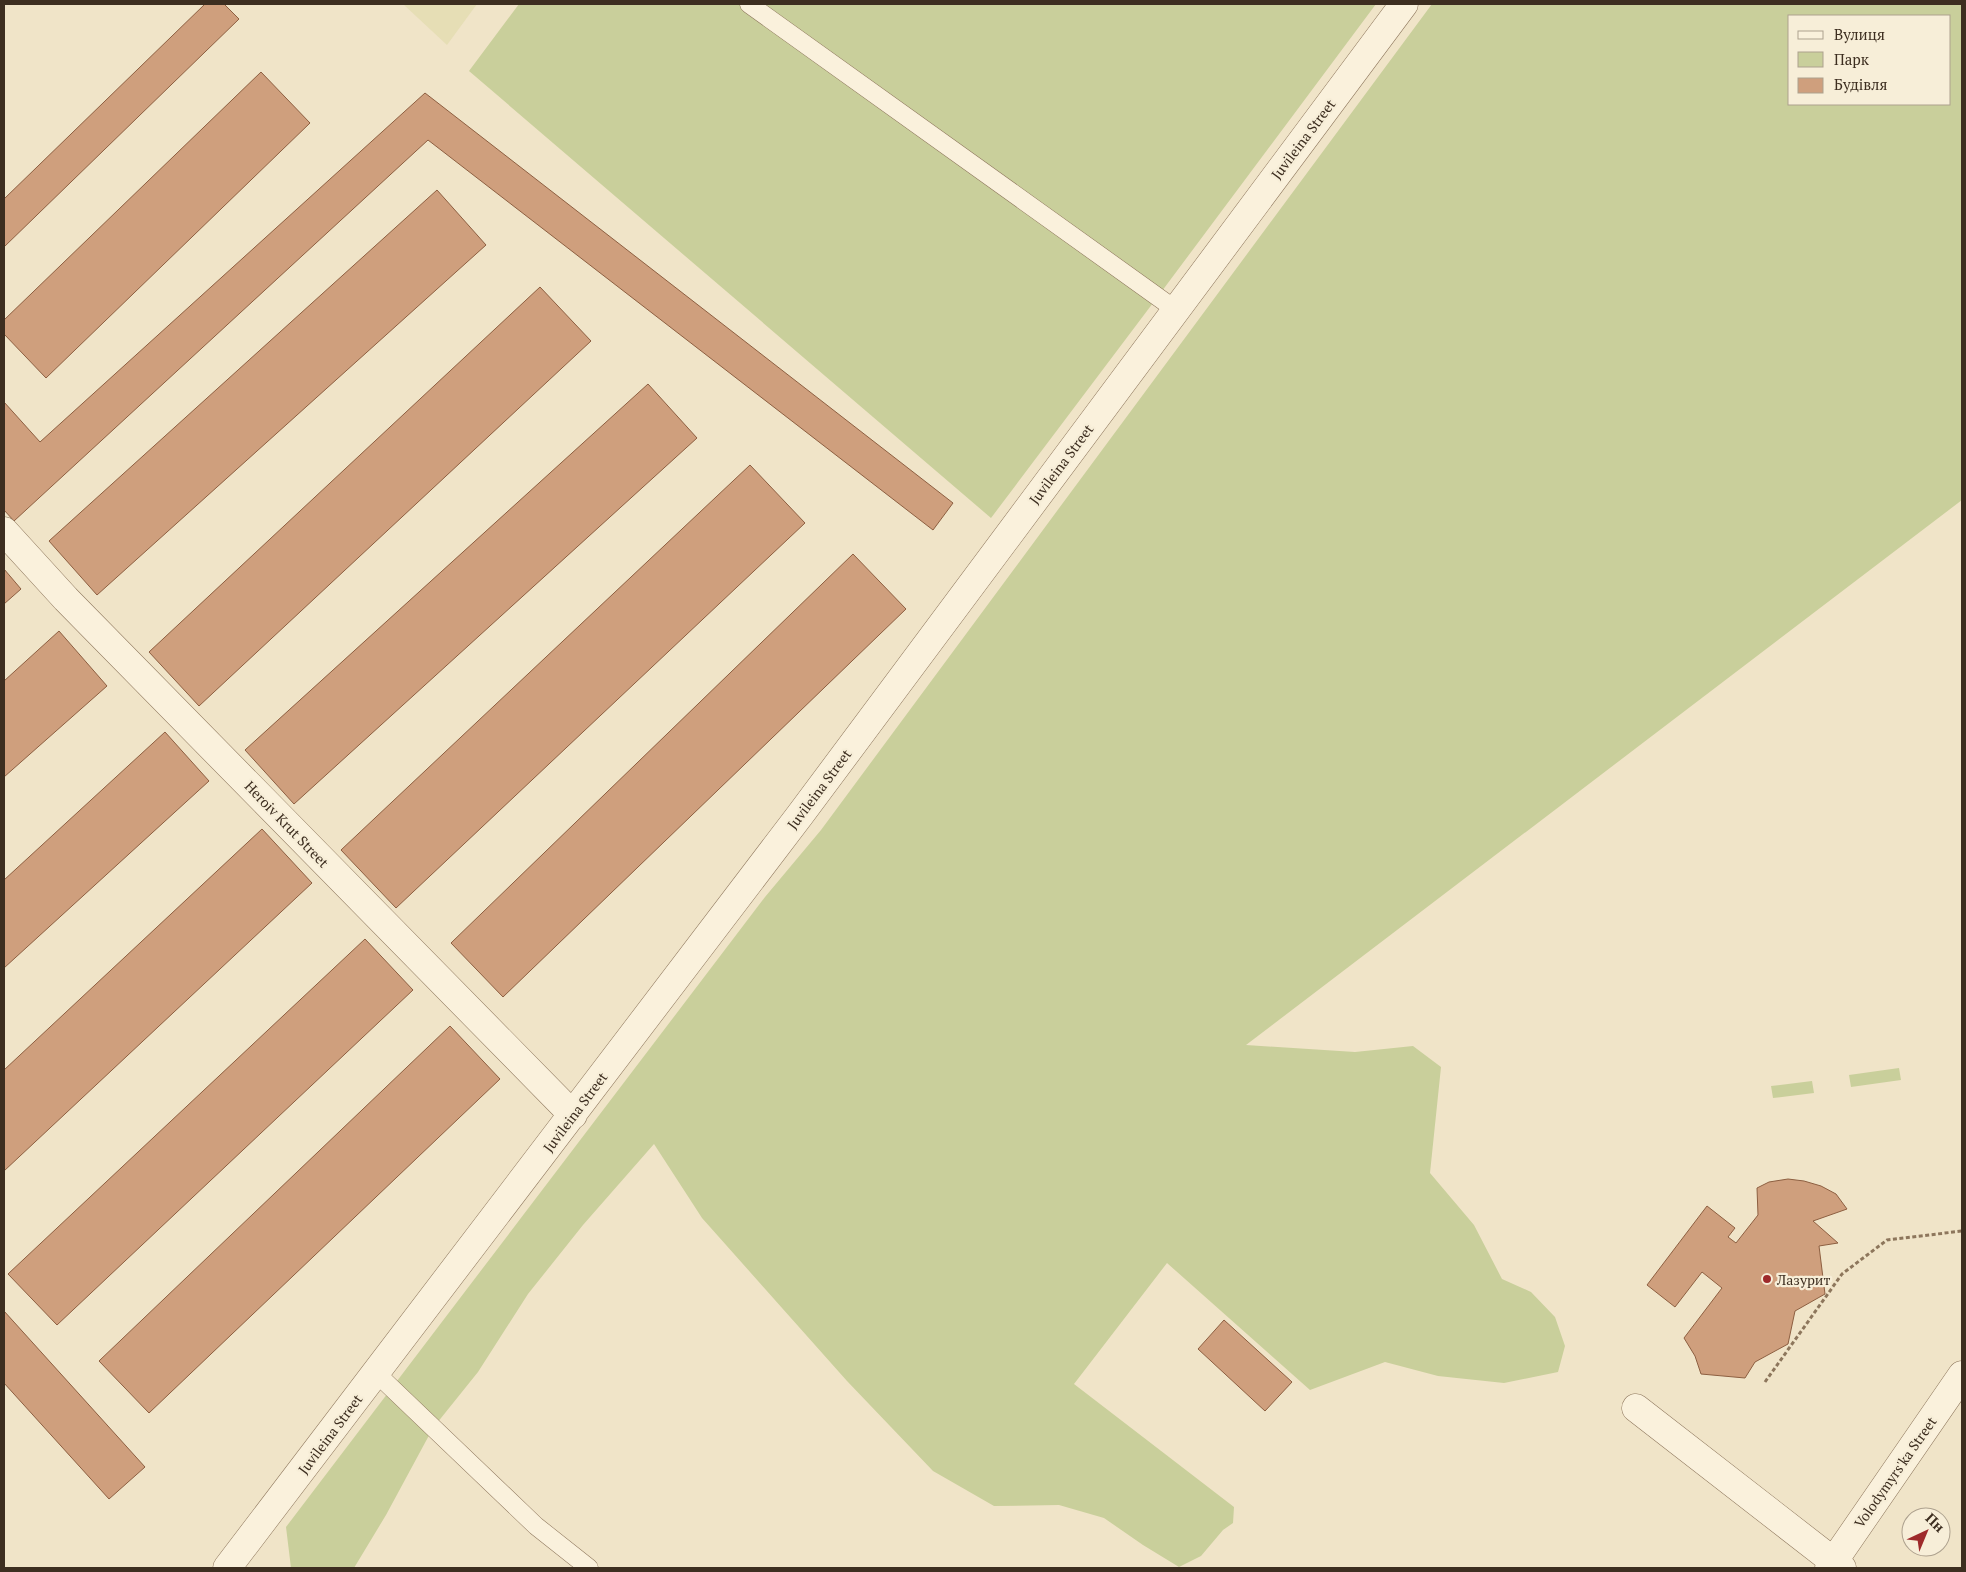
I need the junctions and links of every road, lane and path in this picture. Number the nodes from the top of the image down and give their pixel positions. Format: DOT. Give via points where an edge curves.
graph roads {
  1 [pos="749,4"];
  2 [pos="1404,4"];
  3 [pos="1176,310"];
  4 [pos="4,531"];
  5 [pos="573,1116"];
  6 [pos="1962,1230"];
  7 [pos="376,1373"];
  8 [pos="1962,1376"];
  9 [pos="1766,1382"];
  10 [pos="1636,1408"];
  11 [pos="1835,1566"];
  12 [pos="227,1568"];
  13 [pos="589,1568"];
  1 -- 3 [label="lane"];
  2 -- 3 [label="street, Juvileina Street"];
  3 -- 5 [label="street, Juvileina Street"];
  4 -- 5 [label="street, Heroiv Krut Street" via="66,599"];
  5 -- 7 [label="street, Juvileina Street"];
  6 -- 9 [label="path" via="1887,1240 1842,1274"];
  7 -- 12 [label="street, Juvileina Street"];
  7 -- 13 [label="lane" via="536,1526"];
  8 -- 11 [label="street, Volodymyrs'ka Street"];
  10 -- 11 [label="street"];
}
